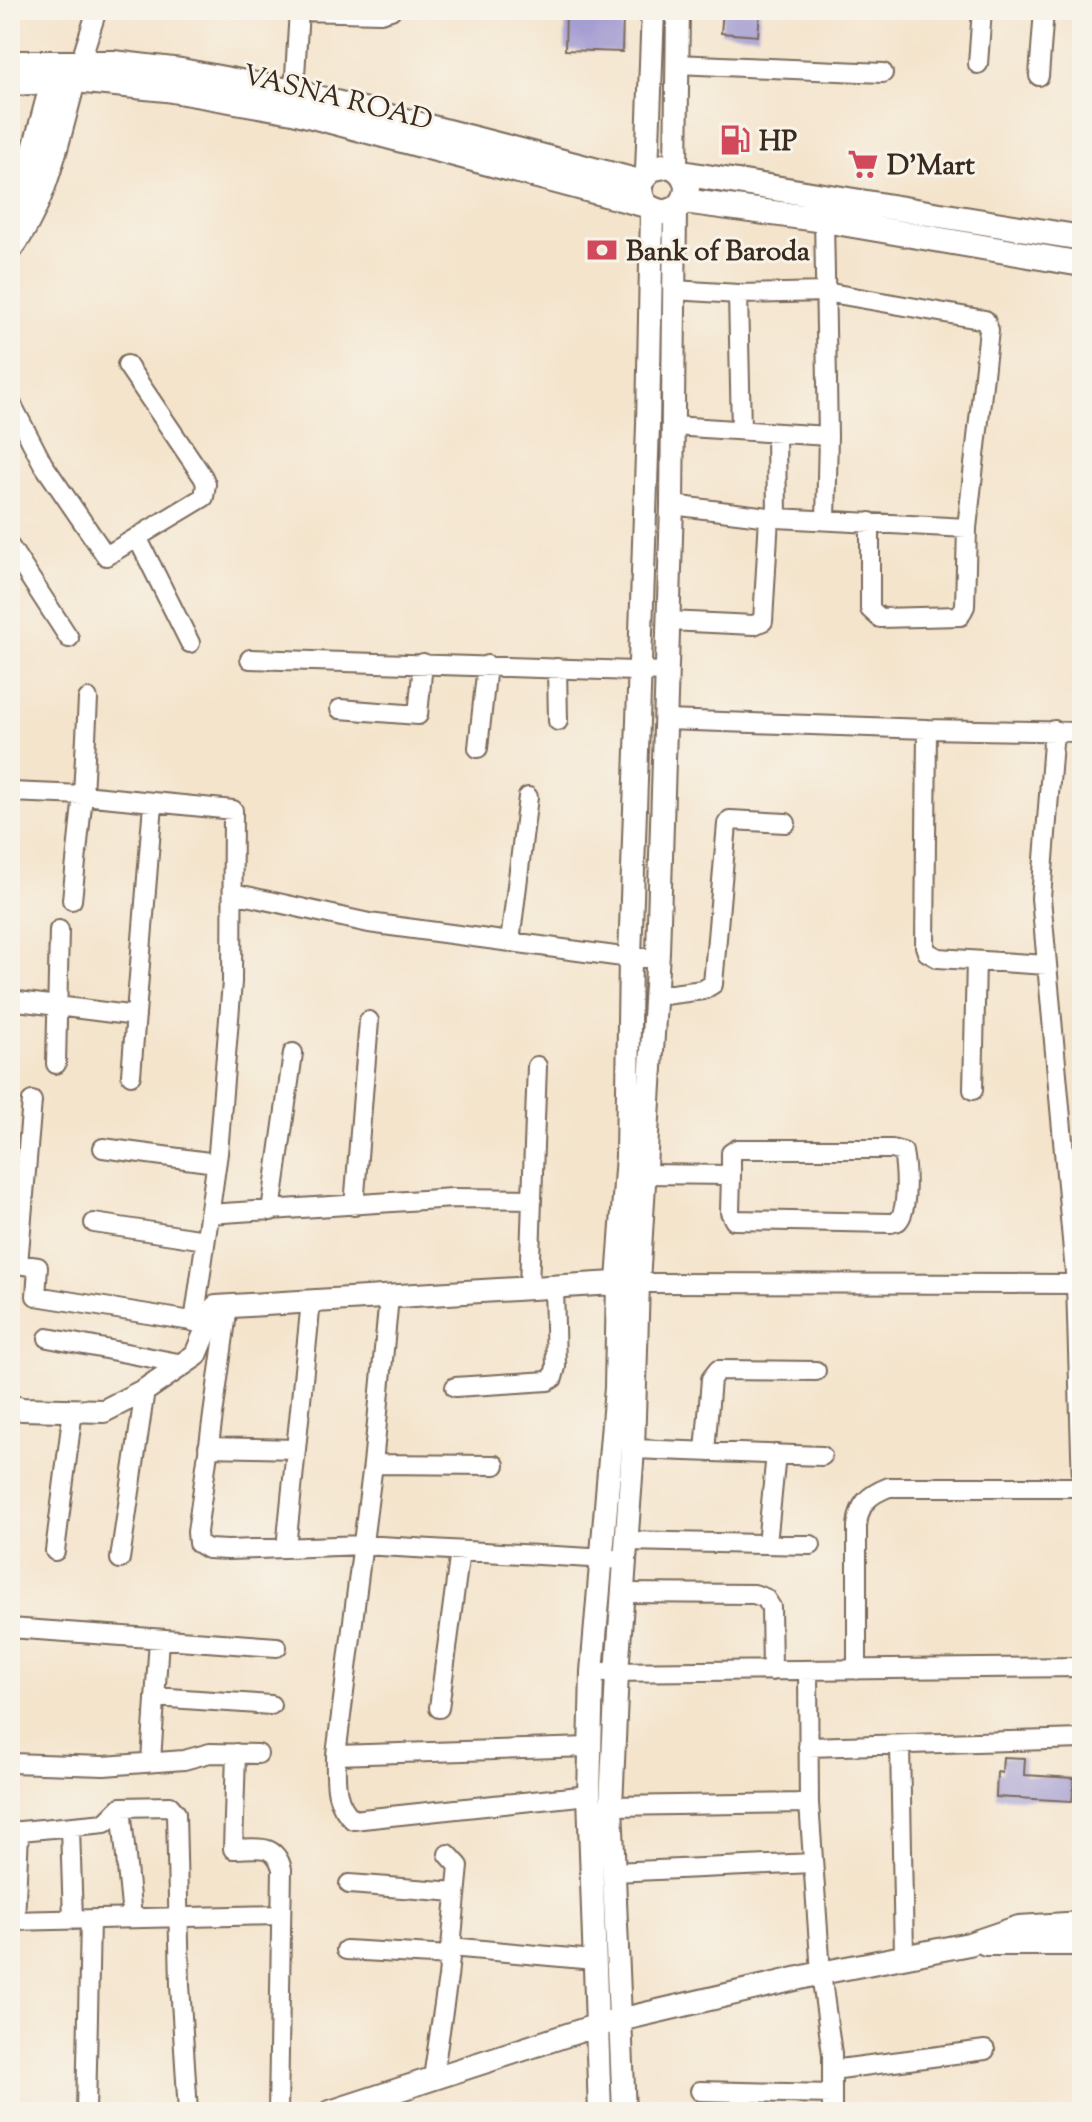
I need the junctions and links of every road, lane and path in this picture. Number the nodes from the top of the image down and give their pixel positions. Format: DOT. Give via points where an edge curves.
graph roads {
  1 [pos="97,10"];
  2 [pos="391,10"];
  3 [pos="653,10"];
  4 [pos="678,10"];
  5 [pos="982,10"];
  6 [pos="1044,10"];
  7 [pos="299,11"];
  8 [pos="10,63"];
  9 [pos="676,64"];
  10 [pos="978,64"];
  11 [pos="70,65"];
  12 [pos="883,73"];
  13 [pos="1039,76"];
  14 [pos="10,83"];
  15 [pos="294,92"];
  16 [pos="433,138"];
  17 [pos="679,171"];
  18 [pos="657,196"];
  19 [pos="10,218"];
  20 [pos="824,220"];
  21 [pos="1082,238"];
  22 [pos="10,251"];
  23 [pos="1082,264"];
  24 [pos="674,290"];
  25 [pos="825,292"];
  26 [pos="738,294"];
  27 [pos="127,365"];
  28 [pos="10,401"];
  29 [pos="673,426"];
  30 [pos="741,430"];
  31 [pos="776,433"];
  32 [pos="828,436"];
  33 [pos="672,505"];
  34 [pos="773,518"];
  35 [pos="826,520"];
  36 [pos="870,522"];
  37 [pos="967,528"];
  38 [pos="137,537"];
  39 [pos="10,547"];
  40 [pos="24,569"];
  41 [pos="10,582"];
  42 [pos="669,621"];
  43 [pos="69,638"];
  44 [pos="190,643"];
  45 [pos="250,659"];
  46 [pos="423,663"];
  47 [pos="487,665"];
  48 [pos="557,668"];
  49 [pos="639,671"];
  50 [pos="667,672"];
  51 [pos="88,699"];
  52 [pos="340,709"];
  53 [pos="666,720"];
  54 [pos="558,721"];
  55 [pos="927,729"];
  56 [pos="1054,730"];
  57 [pos="1082,732"];
  58 [pos="478,748"];
  59 [pos="10,792"];
  60 [pos="83,795"];
  61 [pos="528,797"];
  62 [pos="153,804"];
  63 [pos="786,823"];
  64 [pos="233,893"];
  65 [pos="72,900"];
  66 [pos="59,930"];
  67 [pos="510,942"];
  68 [pos="630,958"];
  69 [pos="658,958"];
  70 [pos="976,961"];
  71 [pos="1047,965"];
  72 [pos="656,996"];
  73 [pos="10,1000"];
  74 [pos="58,1006"];
  75 [pos="136,1016"];
  76 [pos="369,1021"];
  77 [pos="293,1053"];
  78 [pos="56,1064"];
  79 [pos="537,1066"];
  80 [pos="131,1075"];
  81 [pos="973,1090"];
  82 [pos="32,1101"];
  83 [pos="19,1145"];
  84 [pos="103,1148"];
  85 [pos="216,1163"];
  86 [pos="645,1174"];
  87 [pos="731,1175"];
  88 [pos="532,1199"];
  89 [pos="16,1205"];
  90 [pos="354,1206"];
  91 [pos="271,1211"];
  92 [pos="209,1214"];
  93 [pos="94,1223"];
  94 [pos="205,1240"];
  95 [pos="14,1263"];
  96 [pos="628,1282"];
  97 [pos="1079,1284"];
  98 [pos="554,1286"];
  99 [pos="529,1288"];
  100 [pos="389,1297"];
  101 [pos="311,1301"];
  102 [pos="228,1306"];
  103 [pos="201,1323"];
  104 [pos="48,1338"];
  105 [pos="183,1364"];
  106 [pos="816,1371"];
  107 [pos="455,1387"];
  108 [pos="145,1390"];
  109 [pos="10,1406"];
  110 [pos="73,1410"];
  111 [pos="208,1447"];
  112 [pos="296,1449"];
  113 [pos="633,1449"];
  114 [pos="705,1452"];
  115 [pos="776,1454"];
  116 [pos="822,1456"];
  117 [pos="373,1464"];
  118 [pos="1082,1464"];
  119 [pos="495,1465"];
  120 [pos="1082,1486"];
  121 [pos="767,1544"];
  122 [pos="363,1545"];
  123 [pos="811,1545"];
  124 [pos="286,1548"];
  125 [pos="627,1550"];
  126 [pos="55,1551"];
  127 [pos="460,1551"];
  128 [pos="602,1558"];
  129 [pos="120,1559"];
  130 [pos="623,1593"];
  131 [pos="10,1628"];
  132 [pos="159,1639"];
  133 [pos="277,1647"];
  134 [pos="1082,1667"];
  135 [pos="808,1670"];
  136 [pos="857,1670"];
  137 [pos="772,1671"];
  138 [pos="592,1672"];
  139 [pos="617,1673"];
  140 [pos="155,1697"];
  141 [pos="271,1705"];
  142 [pos="439,1708"];
  143 [pos="1082,1739"];
  144 [pos="900,1745"];
  145 [pos="590,1747"];
  146 [pos="808,1747"];
  147 [pos="236,1753"];
  148 [pos="258,1754"];
  149 [pos="336,1755"];
  150 [pos="151,1761"];
  151 [pos="10,1763"];
  152 [pos="589,1795"];
  153 [pos="809,1803"];
  154 [pos="611,1806"];
  155 [pos="121,1807"];
  156 [pos="70,1828"];
  157 [pos="15,1832"];
  158 [pos="448,1854"];
  159 [pos="813,1863"];
  160 [pos="613,1872"];
  161 [pos="349,1884"];
  162 [pos="456,1892"];
  163 [pos="281,1915"];
  164 [pos="178,1916"];
  165 [pos="132,1917"];
  166 [pos="81,1920"];
  167 [pos="13,1921"];
  168 [pos="1082,1923"];
  169 [pos="969,1944"];
  170 [pos="1082,1944"];
  171 [pos="346,1950"];
  172 [pos="450,1951"];
  173 [pos="904,1955"];
  174 [pos="594,1960"];
  175 [pos="821,1973"];
  176 [pos="622,2020"];
  177 [pos="598,2025"];
  178 [pos="985,2050"];
  179 [pos="832,2070"];
  180 [pos="433,2078"];
  181 [pos="700,2091"];
  182 [pos="832,2103"];
  183 [pos="86,2112"];
  184 [pos="188,2112"];
  185 [pos="278,2112"];
  186 [pos="330,2112"];
  187 [pos="600,2112"];
  188 [pos="624,2112"];
  1 -- 11 [label="street"];
  2 -- 7 [label="street"];
  3 -- 18 [label="street"];
  4 -- 9 [label="street"];
  5 -- 10 [label="street"];
  6 -- 13 [label="street"];
  7 -- 15 [label="street"];
  8 -- 11 [label="main road, VASNA ROAD"];
  9 -- 12 [label="street"];
  9 -- 17 [label="street"];
  11 -- 14 [label="main road, VASNA ROAD"];
  11 -- 15 [label="main road, VASNA ROAD" via="113,63 181,71"];
  11 -- 16 [label="main road, VASNA ROAD" via="384,133"];
  11 -- 19 [label="street"];
  11 -- 22 [label="street" via="39,203"];
  15 -- 16 [label="main road, VASNA ROAD"];
  16 -- 18 [label="main road, VASNA ROAD"];
  17 -- 18 [label="main road" via="687,187"];
  17 -- 18 [label="main road" via="662,165"];
  17 -- 21 [label="main road"];
  18 -- 20 [label="main road, VASNA ROAD"];
  18 -- 24 [label="street"];
  18 -- 49 [label="street"];
  20 -- 23 [label="main road, VASNA ROAD"];
  20 -- 25 [label="street"];
  24 -- 26 [label="street"];
  24 -- 29 [label="street"];
  25 -- 26 [label="street"];
  25 -- 32 [label="street"];
  25 -- 37 [label="street" via="981,318 988,324"];
  26 -- 30 [label="street"];
  27 -- 38 [label="street" via="206,484 204,497"];
  28 -- 38 [label="street" via="43,464 106,556"];
  29 -- 30 [label="street"];
  29 -- 33 [label="street"];
  30 -- 31 [label="street"];
  31 -- 32 [label="street"];
  31 -- 34 [label="street"];
  32 -- 35 [label="street"];
  33 -- 34 [label="street"];
  33 -- 42 [label="street"];
  34 -- 35 [label="street"];
  34 -- 42 [label="street" via="763,621"];
  35 -- 36 [label="street"];
  36 -- 37 [label="street"];
  36 -- 37 [label="street" via="870,609 880,618 960,616 965,606"];
  38 -- 44 [label="street"];
  39 -- 40 [label="street"];
  40 -- 41 [label="street"];
  40 -- 43 [label="street"];
  42 -- 50 [label="street"];
  45 -- 46 [label="street"];
  46 -- 47 [label="street"];
  46 -- 52 [label="street" via="418,715"];
  47 -- 48 [label="street"];
  47 -- 58 [label="street"];
  48 -- 49 [label="street"];
  48 -- 54 [label="street"];
  49 -- 50 [label="street"];
  49 -- 68 [label="street"];
  50 -- 53 [label="street"];
  51 -- 60 [label="street"];
  53 -- 55 [label="street"];
  53 -- 69 [label="street"];
  55 -- 56 [label="street"];
  55 -- 70 [label="street" via="925,946 932,956"];
  56 -- 57 [label="street"];
  56 -- 71 [label="street" via="1041,898"];
  59 -- 60 [label="street"];
  60 -- 62 [label="street"];
  60 -- 65 [label="street"];
  61 -- 67 [label="street"];
  62 -- 64 [label="street" via="233,810"];
  62 -- 75 [label="street"];
  63 -- 72 [label="street" via="730,820 713,984"];
  64 -- 67 [label="street" via="369,923"];
  64 -- 85 [label="street" via="232,982"];
  66 -- 74 [label="street"];
  67 -- 68 [label="street"];
  68 -- 69 [label="street"];
  68 -- 96 [label="street"];
  69 -- 72 [label="street"];
  70 -- 71 [label="street"];
  70 -- 81 [label="street"];
  71 -- 97 [label="street"];
  72 -- 86 [label="street"];
  73 -- 74 [label="street"];
  74 -- 75 [label="street"];
  74 -- 78 [label="street"];
  75 -- 80 [label="street"];
  76 -- 90 [label="street"];
  77 -- 91 [label="street"];
  79 -- 88 [label="street"];
  82 -- 83 [label="street"];
  83 -- 89 [label="street"];
  84 -- 85 [label="street"];
  85 -- 92 [label="street"];
  86 -- 87 [label="street"];
  86 -- 96 [label="street"];
  87 -- 87 [label="street" via="731,1153 737,1149 892,1149 903,1152 904,1212 891,1223 734,1220"];
  88 -- 90 [label="street" via="453,1198"];
  88 -- 99 [label="street"];
  89 -- 95 [label="street"];
  90 -- 91 [label="street"];
  91 -- 92 [label="street"];
  92 -- 94 [label="street"];
  93 -- 94 [label="street"];
  94 -- 103 [label="street"];
  95 -- 103 [label="street" via="38,1267 36,1296"];
  96 -- 97 [label="street"];
  96 -- 98 [label="street"];
  96 -- 113 [label="street"];
  96 -- 128 [label="street"];
  97 -- 118 [label="street"];
  98 -- 99 [label="street"];
  98 -- 107 [label="street" via="553,1378"];
  99 -- 100 [label="street"];
  100 -- 101 [label="street"];
  100 -- 117 [label="street"];
  101 -- 102 [label="street"];
  101 -- 112 [label="street"];
  102 -- 103 [label="street" via="216,1307"];
  102 -- 111 [label="street"];
  103 -- 105 [label="street" via="196,1355"];
  104 -- 105 [label="street"];
  105 -- 108 [label="street"];
  106 -- 114 [label="street" via="718,1370 711,1379"];
  108 -- 110 [label="street" via="104,1411"];
  108 -- 129 [label="street"];
  109 -- 110 [label="street"];
  110 -- 126 [label="street"];
  111 -- 112 [label="street"];
  111 -- 124 [label="street" via="198,1543 218,1550"];
  112 -- 124 [label="street"];
  113 -- 114 [label="street"];
  113 -- 125 [label="street"];
  114 -- 115 [label="street"];
  115 -- 116 [label="street"];
  115 -- 121 [label="street"];
  117 -- 119 [label="street"];
  117 -- 122 [label="street"];
  118 -- 120 [label="street"];
  120 -- 136 [label="street" via="889,1487 865,1500 857,1526"];
  121 -- 123 [label="street"];
  121 -- 125 [label="street"];
  122 -- 124 [label="street"];
  122 -- 127 [label="street"];
  122 -- 149 [label="street"];
  125 -- 128 [label="street"];
  125 -- 130 [label="street"];
  127 -- 128 [label="street"];
  127 -- 142 [label="street"];
  128 -- 138 [label="street"];
  130 -- 137 [label="street" via="765,1598 771,1607"];
  130 -- 139 [label="street"];
  131 -- 132 [label="street"];
  132 -- 133 [label="street"];
  132 -- 140 [label="street"];
  134 -- 136 [label="street"];
  135 -- 136 [label="street"];
  135 -- 137 [label="street"];
  135 -- 146 [label="street"];
  137 -- 139 [label="street"];
  138 -- 139 [label="street"];
  138 -- 145 [label="street"];
  139 -- 154 [label="street"];
  140 -- 141 [label="street"];
  140 -- 150 [label="street"];
  143 -- 144 [label="street"];
  144 -- 146 [label="street"];
  144 -- 173 [label="street"];
  145 -- 149 [label="street"];
  145 -- 152 [label="street"];
  146 -- 153 [label="street"];
  147 -- 148 [label="street"];
  147 -- 150 [label="street"];
  147 -- 163 [label="street" via="233,1849 261,1849 279,1857"];
  149 -- 152 [label="street" via="341,1808 353,1820"];
  150 -- 151 [label="street" via="104,1766"];
  152 -- 174 [label="street"];
  153 -- 154 [label="street"];
  153 -- 159 [label="street"];
  154 -- 160 [label="street"];
  155 -- 156 [label="street" via="105,1823"];
  155 -- 164 [label="street" via="170,1806 176,1813"];
  155 -- 165 [label="street"];
  156 -- 157 [label="street"];
  156 -- 166 [label="street"];
  157 -- 167 [label="street"];
  158 -- 162 [label="street" via="459,1866"];
  159 -- 160 [label="street"];
  159 -- 175 [label="street"];
  160 -- 176 [label="street"];
  161 -- 162 [label="street"];
  162 -- 172 [label="street"];
  163 -- 164 [label="street"];
  163 -- 185 [label="street"];
  164 -- 165 [label="street"];
  164 -- 184 [label="street"];
  165 -- 166 [label="street"];
  166 -- 167 [label="street"];
  166 -- 183 [label="street"];
  168 -- 169 [label="street" via="1019,1927"];
  169 -- 170 [label="street"];
  169 -- 173 [label="street"];
  171 -- 172 [label="street"];
  172 -- 174 [label="street"];
  172 -- 180 [label="street"];
  173 -- 175 [label="street"];
  174 -- 177 [label="street"];
  175 -- 176 [label="street"];
  175 -- 179 [label="street"];
  176 -- 177 [label="street"];
  176 -- 188 [label="street"];
  177 -- 180 [label="street"];
  177 -- 187 [label="street"];
  178 -- 179 [label="street"];
  179 -- 182 [label="street"];
  180 -- 186 [label="street"];
  181 -- 182 [label="street"];
}
